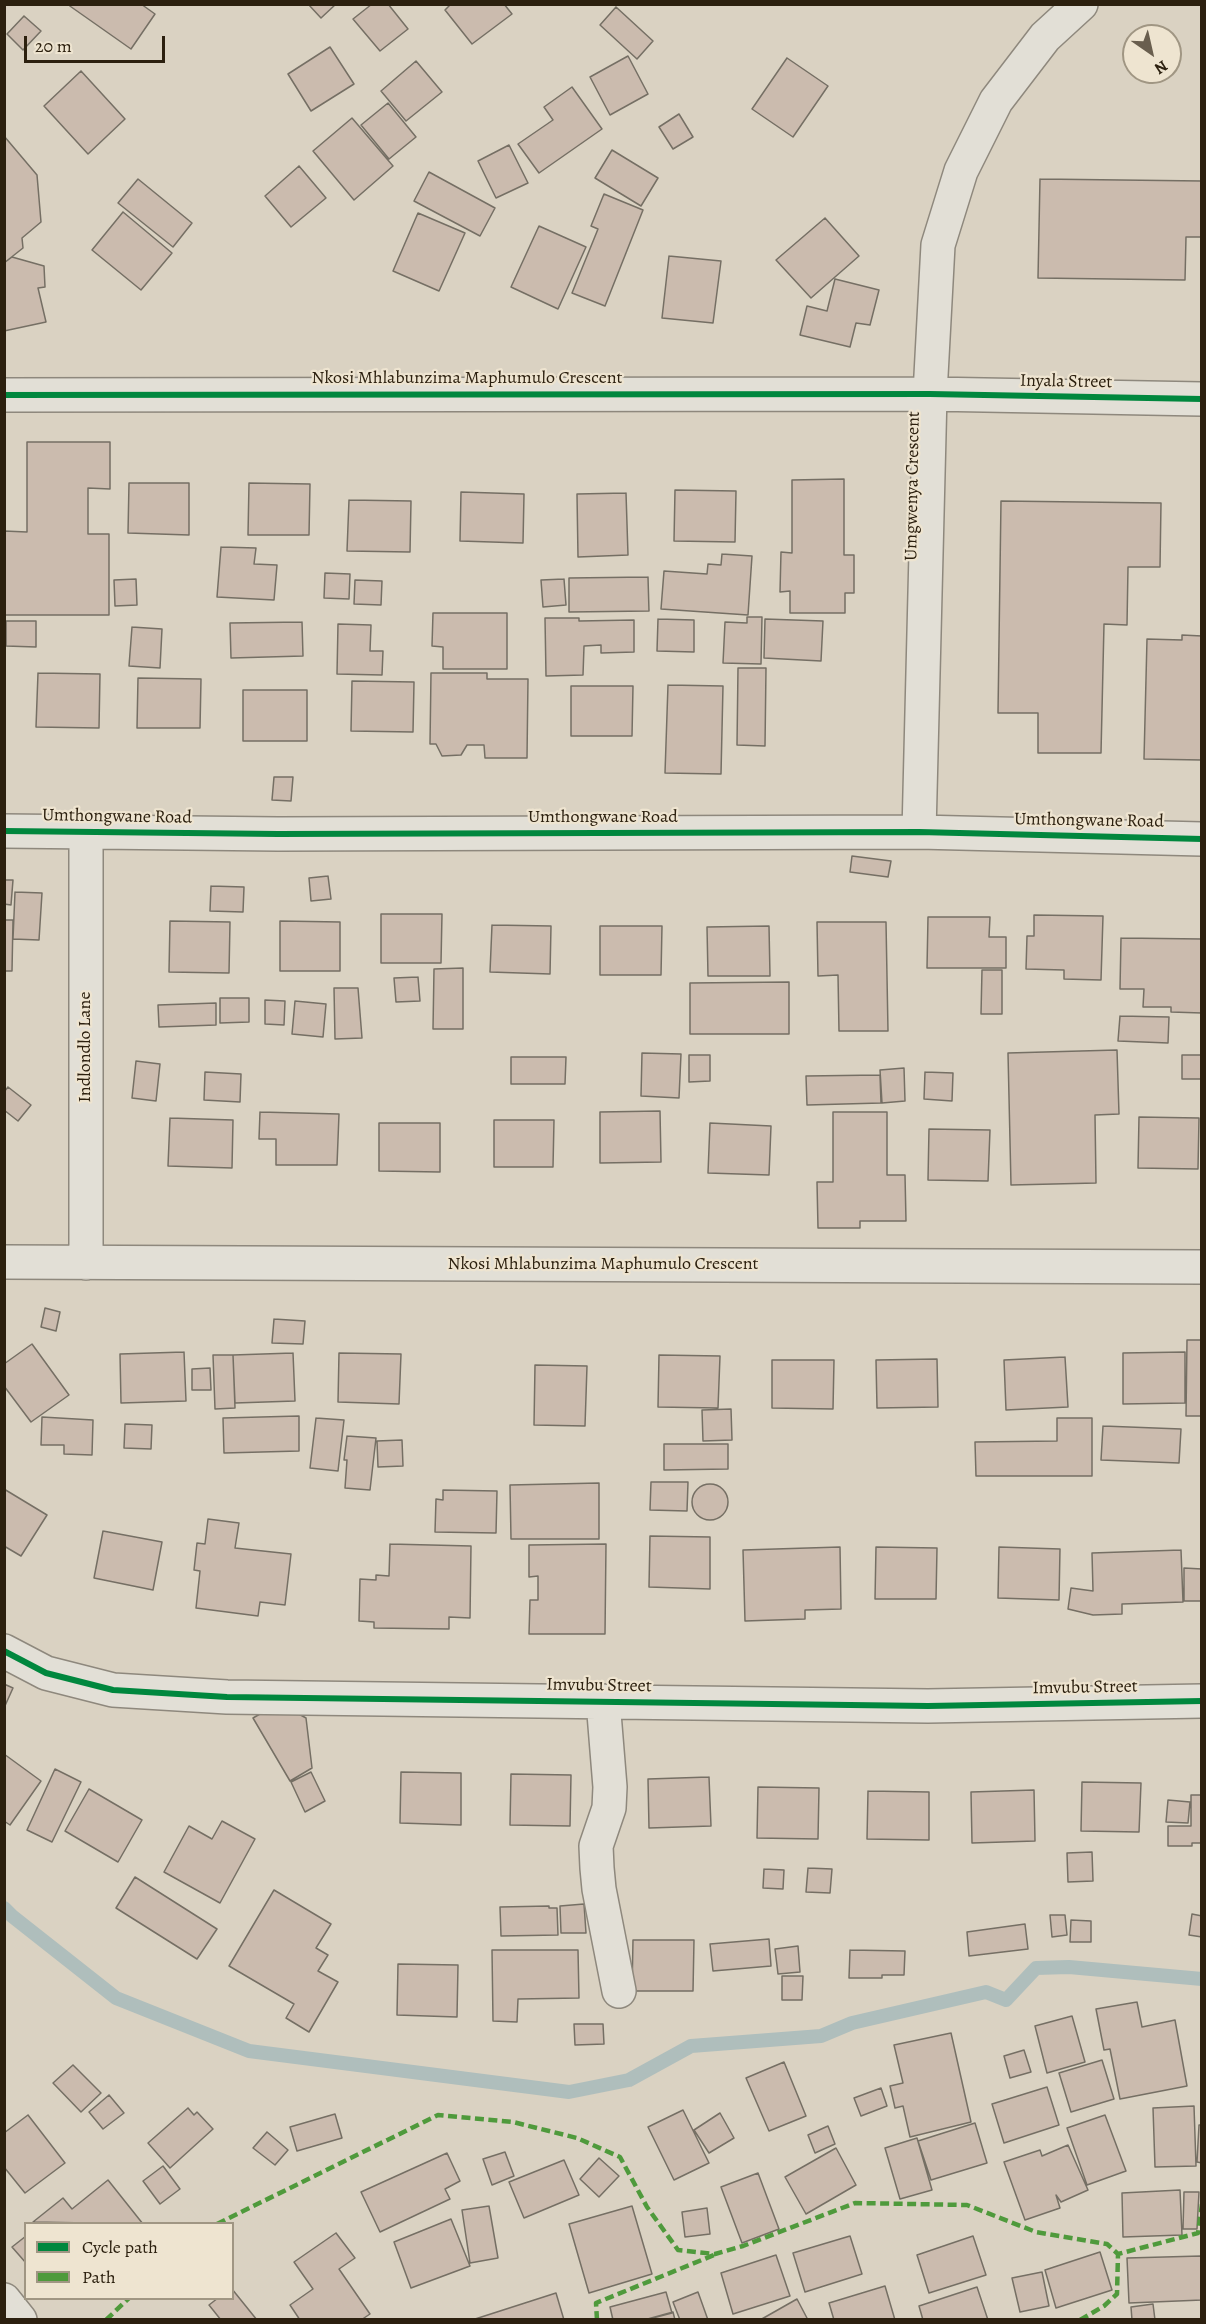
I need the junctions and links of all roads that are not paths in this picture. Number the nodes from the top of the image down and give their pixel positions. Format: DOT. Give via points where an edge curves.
graph roads {
  1 [pos="1082,4"];
  2 [pos="4,394"];
  3 [pos="930,394"];
  4 [pos="1202,399"];
  5 [pos="4,831"];
  6 [pos="86,832"];
  7 [pos="919,832"];
  8 [pos="1202,839"];
  9 [pos="4,1262"];
  10 [pos="86,1263"];
  11 [pos="1202,1267"];
  12 [pos="4,1652"];
  13 [pos="603,1701"];
  14 [pos="1202,1701"];
  15 [pos="619,1991"];
  16 [pos="4,2300"];
  17 [pos="20,2319"];
  1 -- 3 [label="street, Umgwenya Crescent" via="1045,37 996,100 961,171 938,245"];
  2 -- 3 [label="street, Nkosi Mhlabunzima Maphumulo Crescent"];
  3 -- 4 [label="street, Inyala Street"];
  3 -- 7 [label="street, Umgwenya Crescent"];
  5 -- 6 [label="street, Umthongwane Road"];
  6 -- 7 [label="street, Umthongwane Road"];
  6 -- 10 [label="street, Indlondlo Lane"];
  7 -- 8 [label="street, Umthongwane Road"];
  9 -- 10 [label="street, Nkosi Mhlabunzima Maphumulo Crescent"];
  10 -- 11 [label="street, Nkosi Mhlabunzima Maphumulo Crescent"];
  12 -- 13 [label="street, Imvubu Street" via="46,1674 113,1690 226,1697"];
  13 -- 14 [label="street, Imvubu Street" via="928,1706"];
  13 -- 15 [label="street" via="610,1787 609,1808 596,1846 597,1868"];
  16 -- 17 [label="street"];
}
